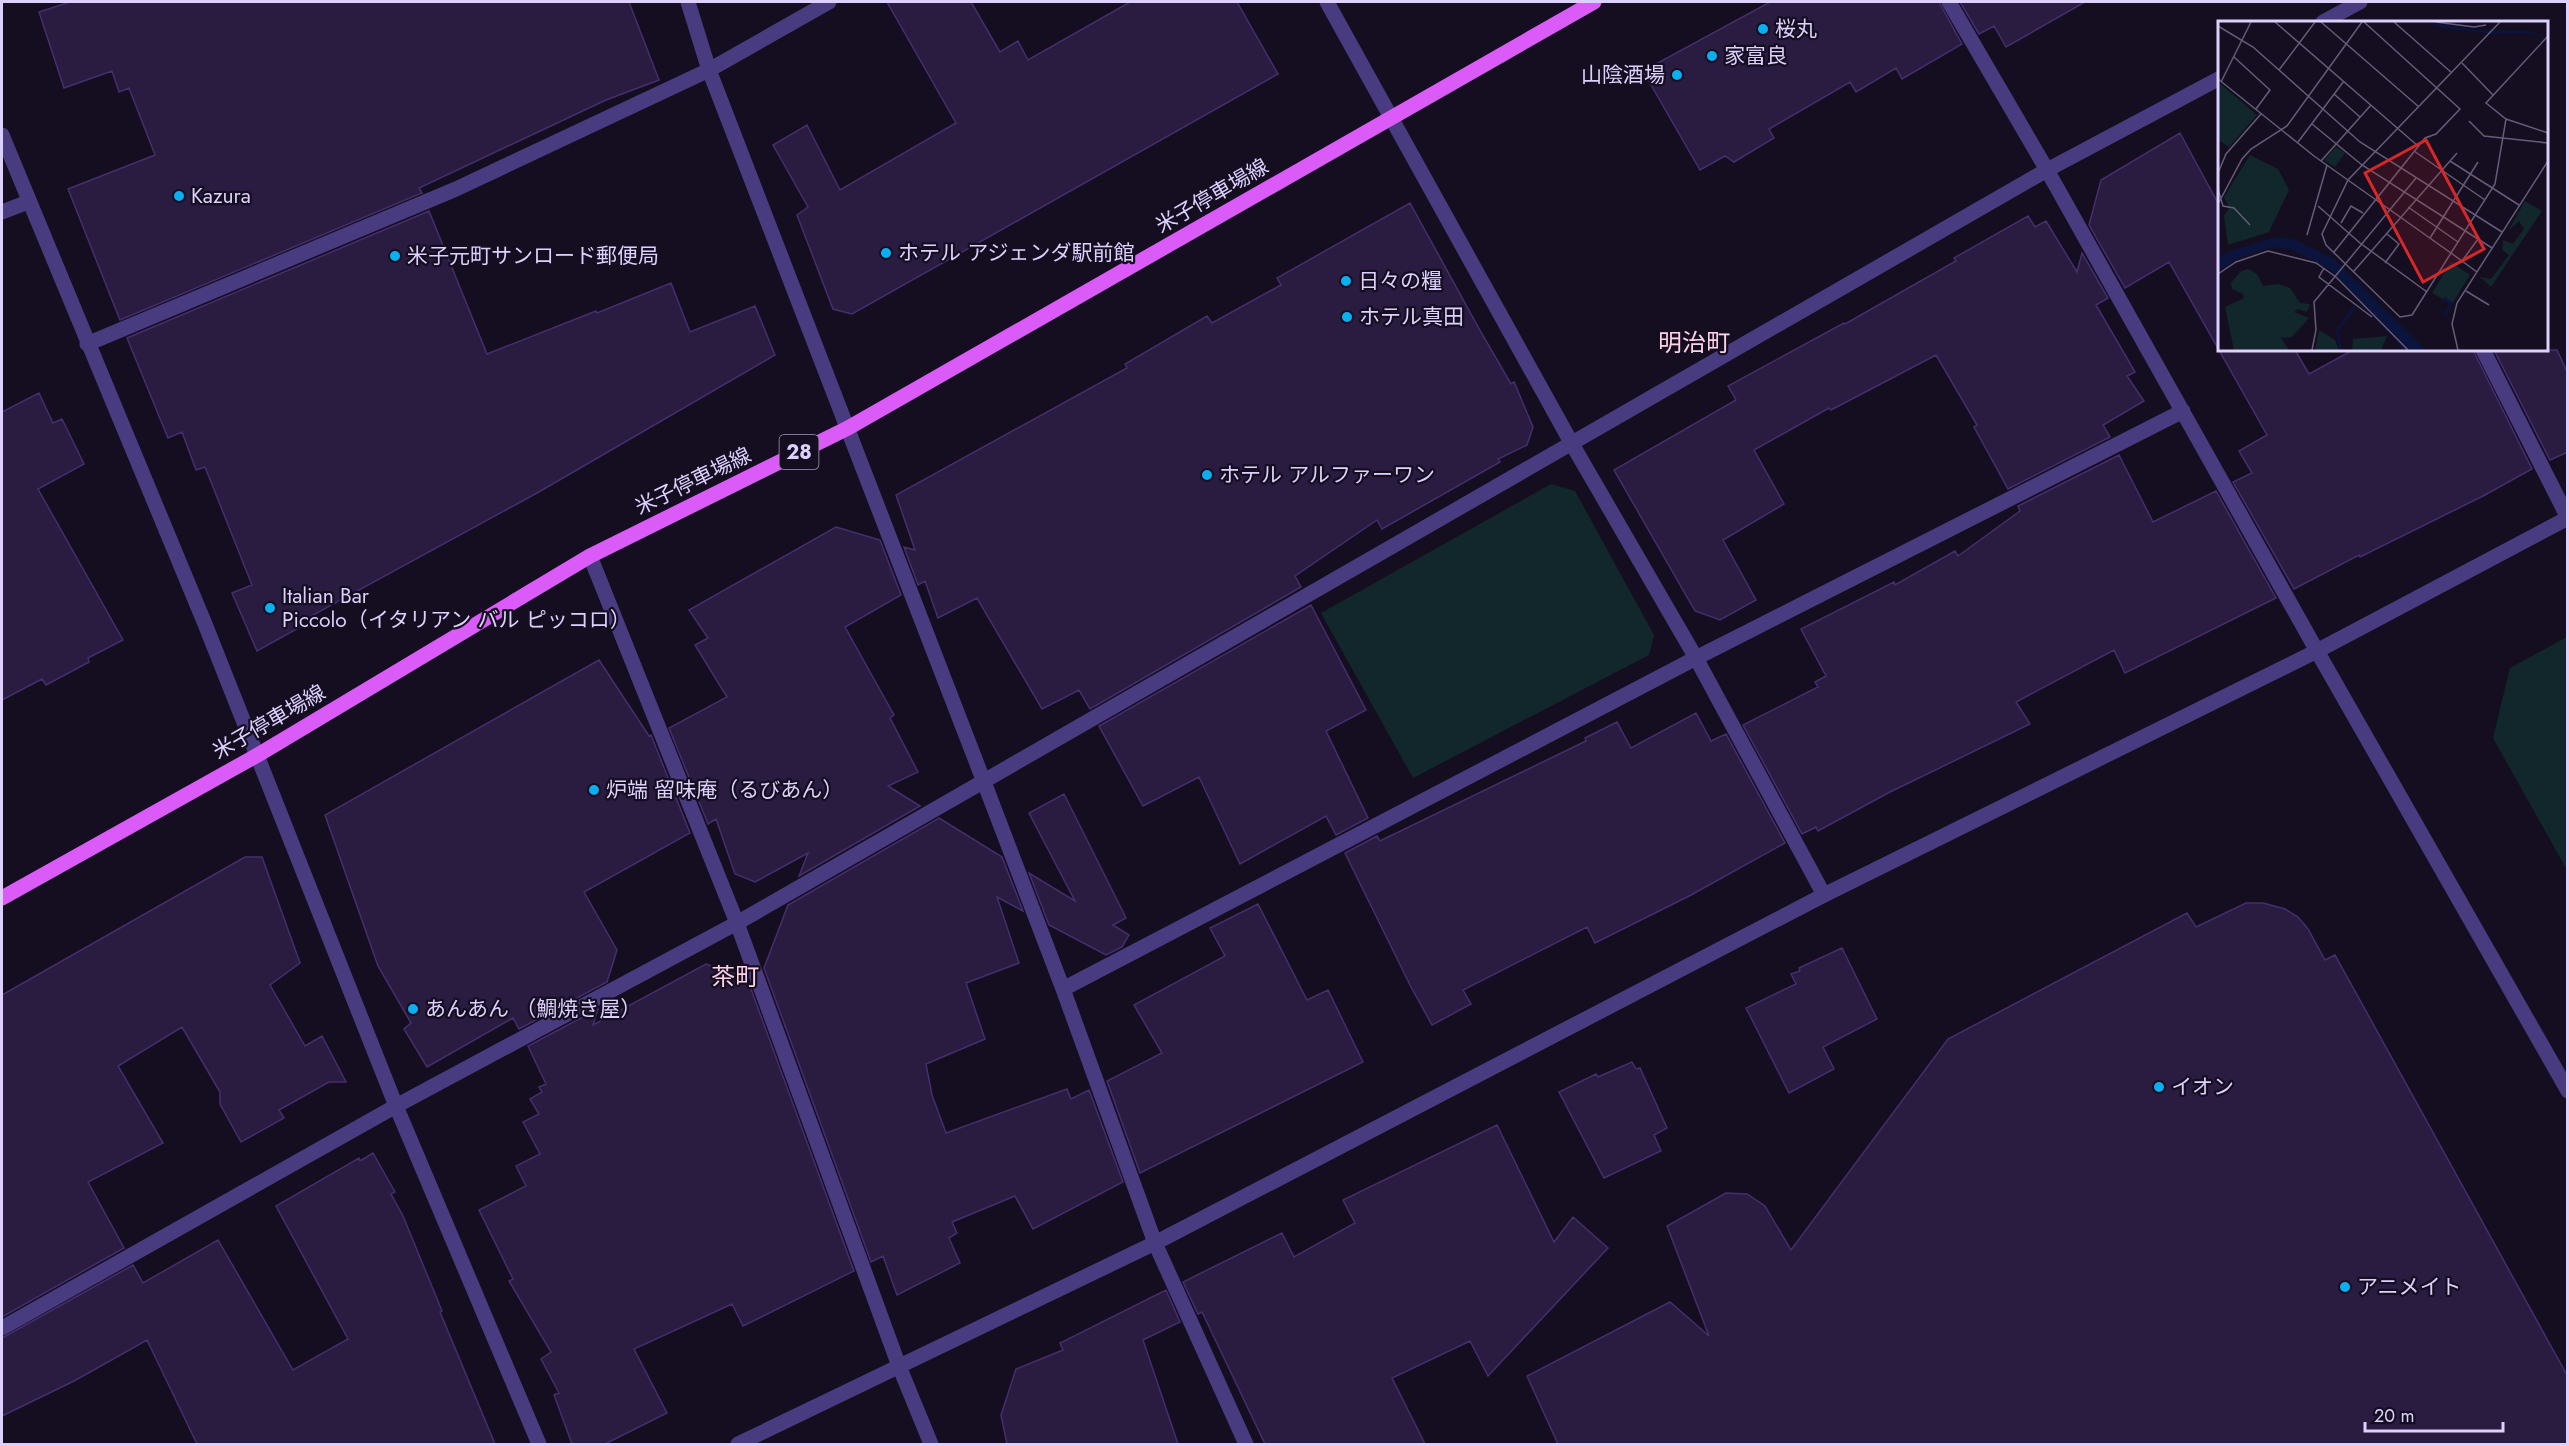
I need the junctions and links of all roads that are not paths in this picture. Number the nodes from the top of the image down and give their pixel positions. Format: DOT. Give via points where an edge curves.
graph roads {
  1 [pos="688,2"];
  2 [pos="829,2"];
  3 [pos="1327,2"];
  4 [pos="1594,2"];
  5 [pos="1949,2"];
  6 [pos="2360,2"];
  7 [pos="2325,21"];
  8 [pos="709,70"];
  9 [pos="2218,79"];
  10 [pos="1391,118"];
  11 [pos="2,135"];
  12 [pos="2047,170"];
  13 [pos="28,202"];
  14 [pos="2,212"];
  15 [pos="87,344"];
  16 [pos="2484,351"];
  17 [pos="2182,411"];
  18 [pos="848,428"];
  19 [pos="1572,444"];
  20 [pos="2568,518"];
  21 [pos="590,556"];
  22 [pos="2317,651"];
  23 [pos="1696,658"];
  24 [pos="256,756"];
  25 [pos="984,782"];
  26 [pos="1824,895"];
  27 [pos="2,898"];
  28 [pos="737,923"];
  29 [pos="1063,989"];
  30 [pos="2568,1091"];
  31 [pos="396,1106"];
  32 [pos="1155,1243"];
  33 [pos="2,1328"];
  34 [pos="899,1366"];
  35 [pos="539,1444"];
  36 [pos="738,1444"];
  37 [pos="931,1444"];
  38 [pos="1246,1444"];
  1 -- 8 [label="street"];
  2 -- 8 [label="street"];
  3 -- 10 [label="street"];
  4 -- 10 [label="main road, 米子停車場線 / 28"];
  5 -- 12 [label="street"];
  6 -- 7 [label="street"];
  8 -- 15 [label="street" via="456,189"];
  8 -- 18 [label="street"];
  9 -- 12 [label="street"];
  10 -- 18 [label="main road, 米子停車場線 / 28"];
  10 -- 19 [label="street"];
  11 -- 13 [label="street"];
  12 -- 17 [label="street"];
  12 -- 19 [label="street"];
  13 -- 14 [label="street"];
  13 -- 15 [label="street"];
  15 -- 24 [label="street"];
  16 -- 20 [label="street"];
  17 -- 22 [label="street"];
  17 -- 23 [label="street"];
  18 -- 21 [label="main road, 米子停車場線 / 28"];
  18 -- 25 [label="street"];
  19 -- 23 [label="street"];
  19 -- 25 [label="street"];
  20 -- 22 [label="street"];
  21 -- 24 [label="main road, 米子停車場線 / 28"];
  21 -- 28 [label="street"];
  22 -- 26 [label="street"];
  22 -- 30 [label="street"];
  23 -- 26 [label="street"];
  23 -- 29 [label="street"];
  24 -- 27 [label="main road, 米子停車場線 / 28"];
  24 -- 31 [label="street"];
  25 -- 28 [label="street"];
  25 -- 29 [label="street"];
  26 -- 32 [label="street"];
  28 -- 31 [label="street"];
  28 -- 34 [label="street"];
  29 -- 32 [label="street"];
  31 -- 33 [label="street"];
  31 -- 35 [label="street"];
  32 -- 34 [label="street"];
  32 -- 38 [label="street"];
  34 -- 36 [label="street"];
  34 -- 37 [label="street"];
}
